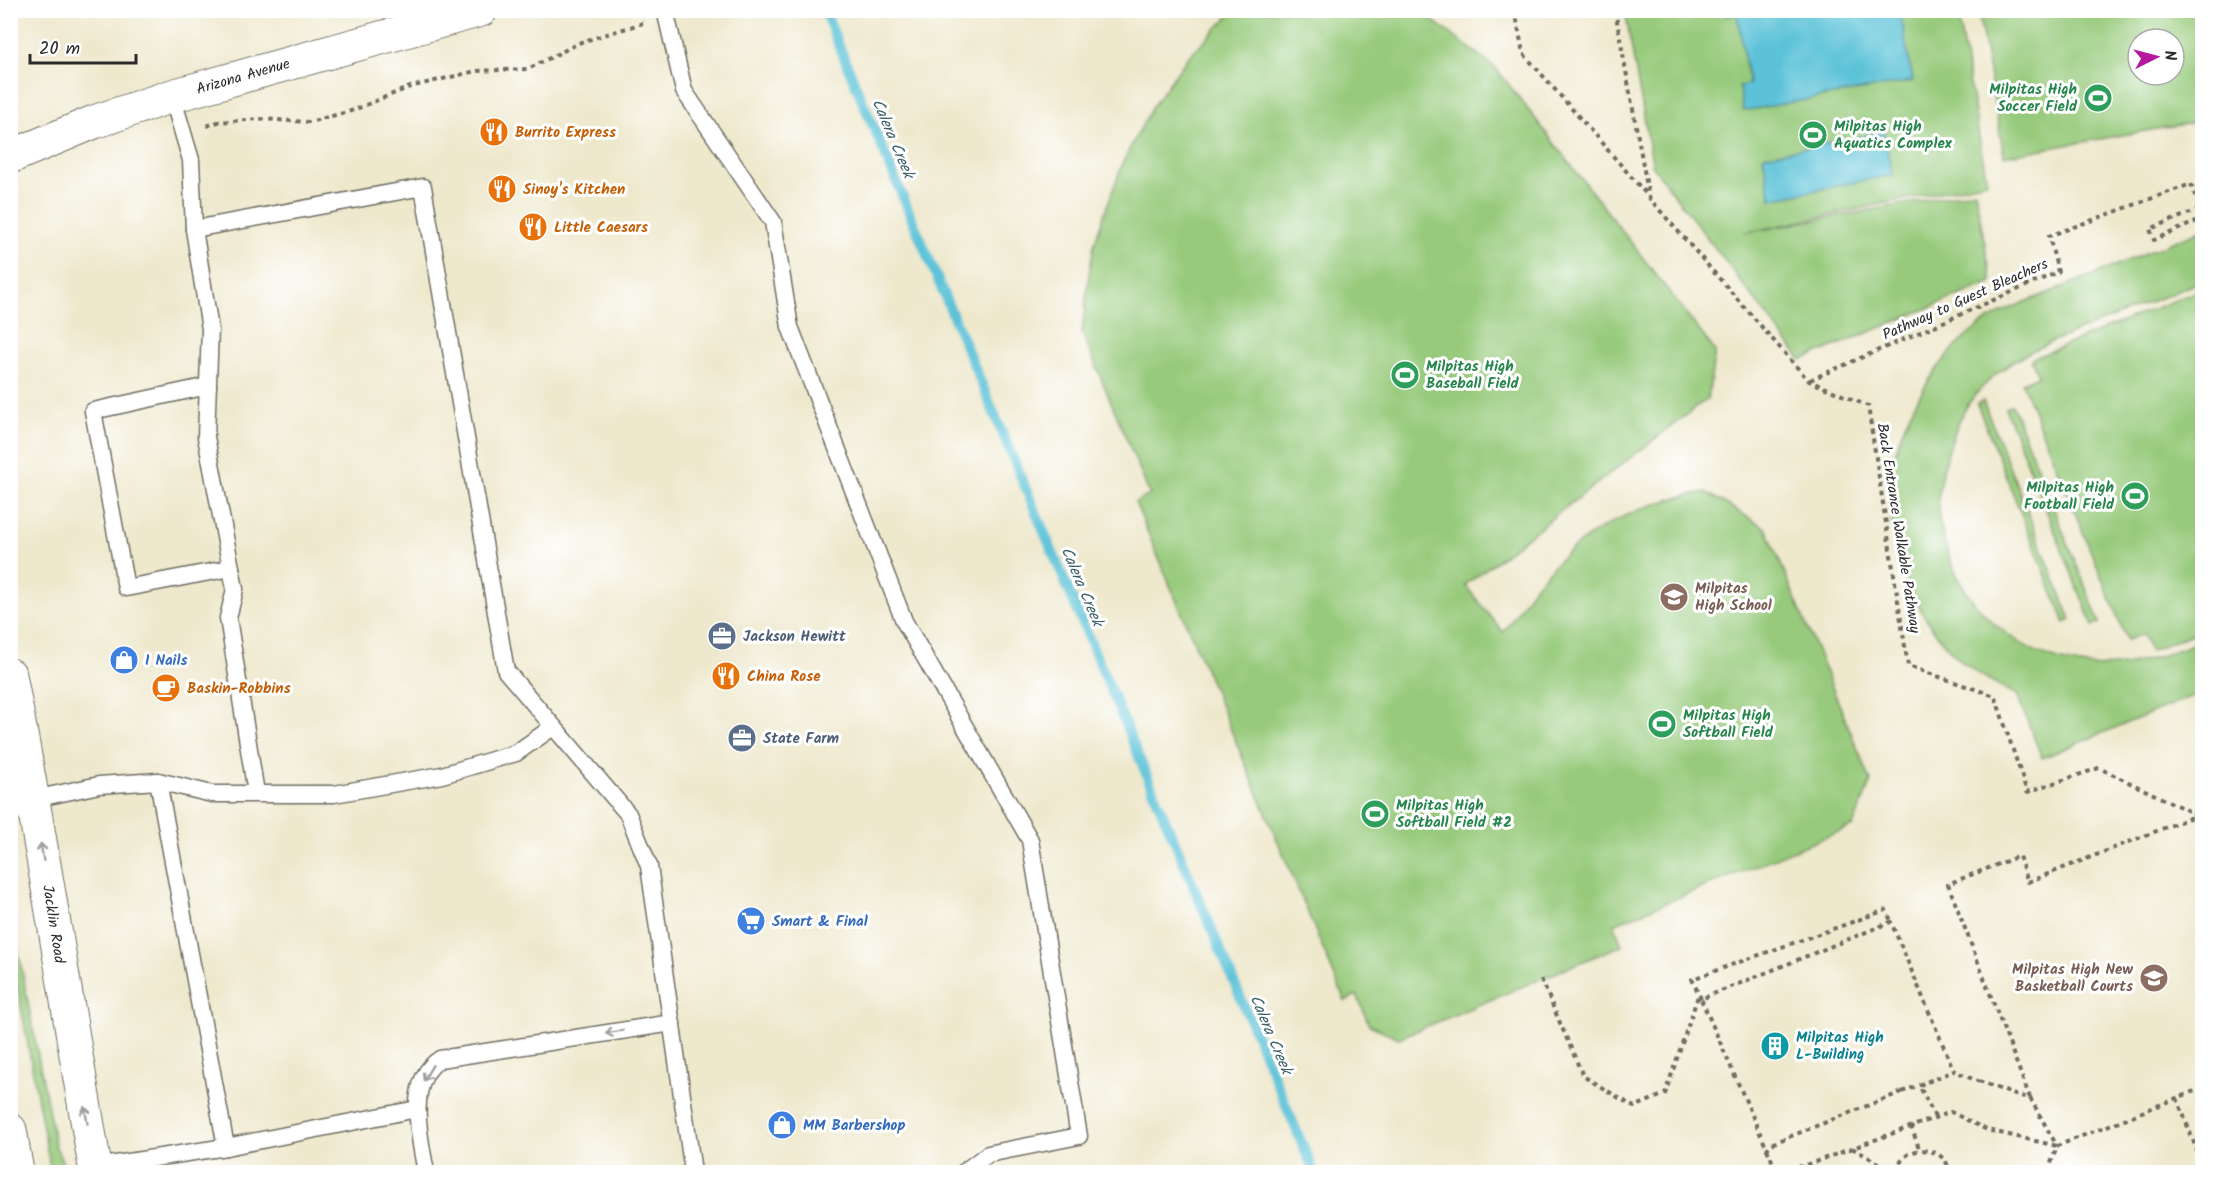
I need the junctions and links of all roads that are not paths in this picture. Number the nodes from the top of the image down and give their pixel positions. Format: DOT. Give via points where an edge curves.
graph roads {
  1 [pos="476,11"];
  2 [pos="666,15"];
  3 [pos="172,96"];
  4 [pos="10,157"];
  5 [pos="194,230"];
  6 [pos="208,386"];
  7 [pos="231,568"];
  8 [pos="10,675"];
  9 [pos="553,727"];
  10 [pos="158,781"];
  11 [pos="256,793"];
  12 [pos="22,801"];
  13 [pos="672,1023"];
  14 [pos="417,1109"];
  15 [pos="10,1130"];
  16 [pos="226,1147"];
  17 [pos="96,1170"];
  18 [pos="17,1173"];
  19 [pos="426,1173"];
  20 [pos="693,1173"];
  21 [pos="964,1173"];
  1 -- 3 [label="main road, Arizona Avenue"];
  2 -- 21 [label="lane" via="684,91 772,222 790,327 904,621 1030,840 1079,1136 988,1154"];
  3 -- 4 [label="main road, Arizona Avenue" via="94,122"];
  3 -- 5 [label="lane" via="191,160"];
  5 -- 6 [label="lane" via="210,329"];
  5 -- 9 [label="lane" via="423,187 506,671"];
  6 -- 7 [label="lane" via="206,437"];
  6 -- 7 [label="lane" via="93,411 126,588"];
  7 -- 11 [label="lane" via="235,589 228,618"];
  8 -- 12 [label="main road, Jacklin Road"];
  9 -- 11 [label="lane" via="516,753 442,775 334,794"];
  9 -- 13 [label="lane" via="628,814 649,866"];
  10 -- 11 [label="lane" via="212,794"];
  10 -- 12 [label="lane" via="99,785"];
  10 -- 16 [label="lane"];
  17 -- 12 [label="main road, Jacklin Road, one-way" via="72,1035"];
  13 -- 14 [label="lane, one-way" via="440,1059 424,1074"];
  13 -- 20 [label="lane"];
  14 -- 16 [label="lane"];
  14 -- 19 [label="lane"];
  15 -- 18 [label="main road"];
  16 -- 17 [label="lane"];
}
